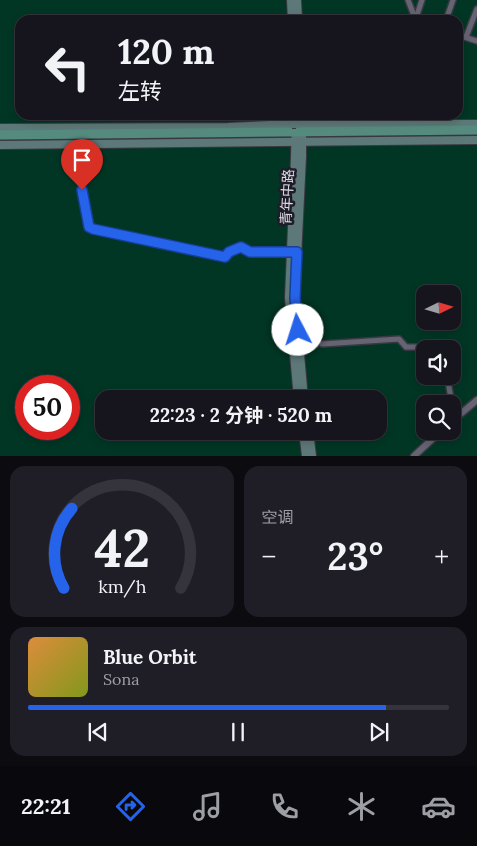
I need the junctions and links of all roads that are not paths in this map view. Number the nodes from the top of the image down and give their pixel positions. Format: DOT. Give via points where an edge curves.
graph roads {
  1 [pos="291,0"];
  2 [pos="297,0"];
  3 [pos="408,0"];
  4 [pos="422,0"];
  5 [pos="453,0"];
  6 [pos="477,9"];
  7 [pos="292,15"];
  8 [pos="298,15"];
  9 [pos="413,15"];
  10 [pos="417,15"];
  11 [pos="448,15"];
  12 [pos="463,36"];
  13 [pos="466,37"];
  14 [pos="477,41"];
  15 [pos="297,120"];
  16 [pos="301,120"];
  17 [pos="411,120"];
  18 [pos="411,124"];
  19 [pos="477,124"];
  20 [pos="0,128"];
  21 [pos="477,130"];
  22 [pos="298,132"];
  23 [pos="477,134"];
  24 [pos="0,135"];
  25 [pos="0,139"];
  26 [pos="477,140"];
  27 [pos="76,144"];
  28 [pos="0,145"];
  29 [pos="294,252"];
  30 [pos="322,344"];
  31 [pos="416,347"];
  32 [pos="297,390"];
  33 [pos="303,390"];
  34 [pos="477,400"];
  35 [pos="461,414"];
  36 [pos="304,440"];
  37 [pos="310,440"];
  38 [pos="431,440"];
  39 [pos="306,456"];
  40 [pos="312,456"];
  41 [pos="414,456"];
  1 -- 7 [label="main road"];
  2 -- 8 [label="main road"];
  3 -- 9 [label="street"];
  4 -- 10 [label="street"];
  5 -- 11 [label="street"];
  6 -- 13 [label="street"];
  12 -- 13 [label="street"];
  13 -- 14 [label="street"];
  15 -- 22 [label="main road, 青年中路"];
  16 -- 22 [label="main road, 青年中路"];
  17 -- 18 [label="street"];
  18 -- 19 [label="main road"];
  18 -- 22 [label="main road"];
  20 -- 22 [label="main road" via="228,127"];
  21 -- 22 [label="main road"];
  22 -- 23 [label="main road"];
  22 -- 24 [label="main road"];
  22 -- 25 [label="main road"];
  22 -- 26 [label="main road"];
  22 -- 27 [label="main road"];
  22 -- 29 [label="main road, 青年中路"];
  27 -- 28 [label="main road"];
  27 -- 29 [label="street" via="89,227 93,229 225,257 241,247 250,252"];
  29 -- 32 [label="main road, 青年中路" via="289,298"];
  29 -- 33 [label="main road, 青年中路"];
  30 -- 31 [label="street" via="398,339 406,347"];
  34 -- 35 [label="street"];
  36 -- 39 [label="main road"];
  37 -- 40 [label="main road"];
  38 -- 41 [label="street"];
}
